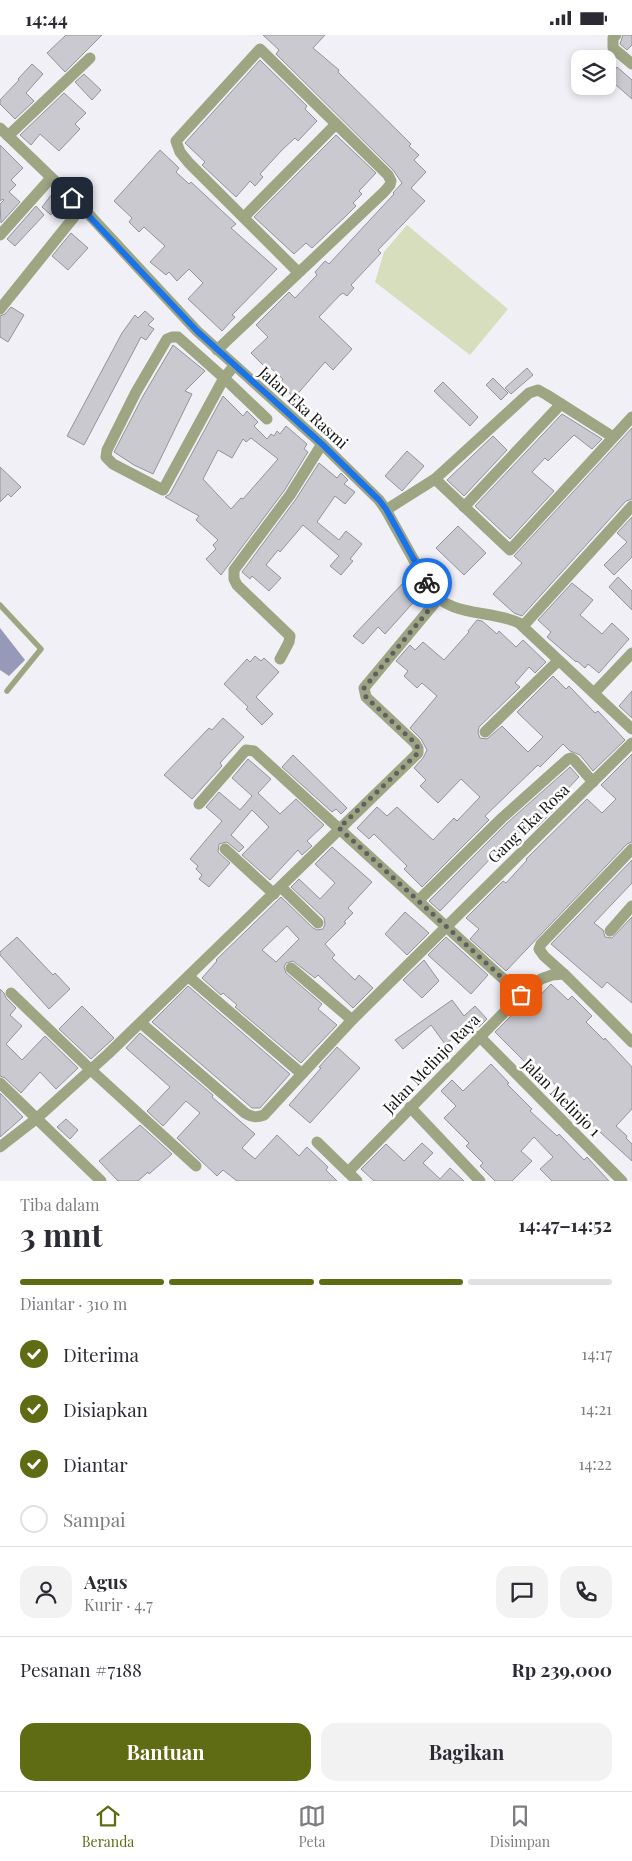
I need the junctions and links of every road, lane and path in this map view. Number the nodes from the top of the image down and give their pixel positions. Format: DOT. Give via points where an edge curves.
graph roads {
  1 [pos="616,35"];
  2 [pos="90,59"];
  3 [pos="632,64"];
  4 [pos="336,124"];
  5 [pos="4,132"];
  6 [pos="51,178"];
  7 [pos="82,207"];
  8 [pos="244,217"];
  9 [pos="0,235"];
  10 [pos="298,272"];
  11 [pos="0,309"];
  12 [pos="218,350"];
  13 [pos="234,366"];
  14 [pos="224,378"];
  15 [pos="561,403"];
  16 [pos="632,417"];
  17 [pos="267,419"];
  18 [pos="613,437"];
  19 [pos="322,444"];
  20 [pos="435,479"];
  21 [pos="632,506"];
  22 [pos="464,507"];
  23 [pos="386,509"];
  24 [pos="438,599"];
  25 [pos="0,605"];
  26 [pos="523,626"];
  27 [pos="632,653"];
  28 [pos="280,659"];
  29 [pos="558,661"];
  30 [pos="7,691"];
  31 [pos="594,693"];
  32 [pos="632,729"];
  33 [pos="485,732"];
  34 [pos="632,743"];
  35 [pos="593,782"];
  36 [pos="199,805"];
  37 [pos="339,828"];
  38 [pos="225,849"];
  39 [pos="632,849"];
  40 [pos="278,890"];
  41 [pos="418,900"];
  42 [pos="632,906"];
  43 [pos="318,923"];
  44 [pos="446,925"];
  45 [pos="610,931"];
  46 [pos="291,968"];
  47 [pos="564,974"];
  48 [pos="189,977"];
  49 [pos="12,993"];
  50 [pos="521,995"];
  51 [pos="352,1020"];
  52 [pos="141,1023"];
  53 [pos="479,1036"];
  54 [pos="632,1041"];
  55 [pos="91,1070"];
  56 [pos="302,1074"];
  57 [pos="0,1083"];
  58 [pos="410,1107"];
  59 [pos="36,1119"];
  60 [pos="317,1142"];
  61 [pos="0,1147"];
  62 [pos="196,1166"];
  63 [pos="348,1172"];
  64 [pos="101,1181"];
  65 [pos="357,1181"];
  66 [pos="480,1181"];
  67 [pos="622,1181"];
  1 -- 3 [label="street" via="613,48"];
  2 -- 5 [label="street"];
  4 -- 8 [label="street"];
  4 -- 8 [label="street" via="258,49 176,141 189,163"];
  4 -- 10 [label="street" via="388,175 390,183"];
  5 -- 6 [label="street, Jalan Eka Rasmi"];
  6 -- 7 [label="street, Jalan Eka Rasmi"];
  6 -- 9 [label="street"];
  7 -- 11 [label="street"];
  7 -- 12 [label="street, Jalan Eka Rasmi"];
  8 -- 10 [label="street"];
  10 -- 12 [label="street"];
  12 -- 13 [label="street, Jalan Eka Rasmi"];
  13 -- 14 [label="street"];
  13 -- 19 [label="street, Jalan Eka Rasmi"];
  14 -- 14 [label="street" via="163,490 113,465 106,457 136,392 167,339 178,337"];
  14 -- 17 [label="street"];
  15 -- 18 [label="street"];
  15 -- 20 [label="street" via="538,390 529,393"];
  15 -- 22 [label="street"];
  16 -- 18 [label="street"];
  18 -- 22 [label="street" via="510,550"];
  19 -- 23 [label="street, Jalan Eka Rasmi"];
  19 -- 28 [label="street" via="290,495 234,570 237,585 290,636"];
  20 -- 22 [label="street"];
  20 -- 23 [label="street"];
  21 -- 26 [label="street"];
  23 -- 24 [label="street, Jalan Eka Rasmi"];
  24 -- 26 [label="street" via="458,609 501,616"];
  24 -- 37 [label="street" via="364,688 366,697 415,743 418,753"];
  25 -- 30 [label="lane" via="40,649"];
  26 -- 29 [label="street"];
  27 -- 31 [label="street"];
  29 -- 31 [label="street"];
  29 -- 33 [label="street"];
  31 -- 32 [label="street"];
  34 -- 35 [label="street, Gang Eka Rosa"];
  35 -- 41 [label="street" via="572,758 568,759"];
  35 -- 44 [label="street, Gang Eka Rosa"];
  36 -- 37 [label="street" via="250,749"];
  37 -- 40 [label="street"];
  37 -- 41 [label="street"];
  38 -- 40 [label="street"];
  39 -- 47 [label="street" via="541,944 539,949 544,957"];
  40 -- 43 [label="street"];
  40 -- 48 [label="street"];
  41 -- 44 [label="street"];
  42 -- 45 [label="street"];
  44 -- 50 [label="street"];
  44 -- 51 [label="street, Gang Eka Rosa"];
  46 -- 51 [label="street"];
  47 -- 50 [label="street, Jalan Melinjo Raya" via="541,979"];
  47 -- 54 [label="street"];
  48 -- 52 [label="street"];
  48 -- 56 [label="street"];
  49 -- 55 [label="street"];
  50 -- 53 [label="street, Jalan Melinjo Raya"];
  51 -- 56 [label="street, Gang Eka Rosa"];
  52 -- 55 [label="street"];
  52 -- 56 [label="street, Gang Eka Rosa" via="252,1117 258,1118 269,1112"];
  53 -- 58 [label="street, Jalan Melinjo Raya"];
  53 -- 67 [label="street, Jalan Melinjo 1"];
  55 -- 59 [label="street"];
  55 -- 62 [label="street"];
  57 -- 59 [label="street"];
  58 -- 63 [label="street, Jalan Melinjo Raya"];
  58 -- 66 [label="street"];
  59 -- 61 [label="street"];
  59 -- 64 [label="street"];
  60 -- 63 [label="street"];
  63 -- 65 [label="street"];
}
